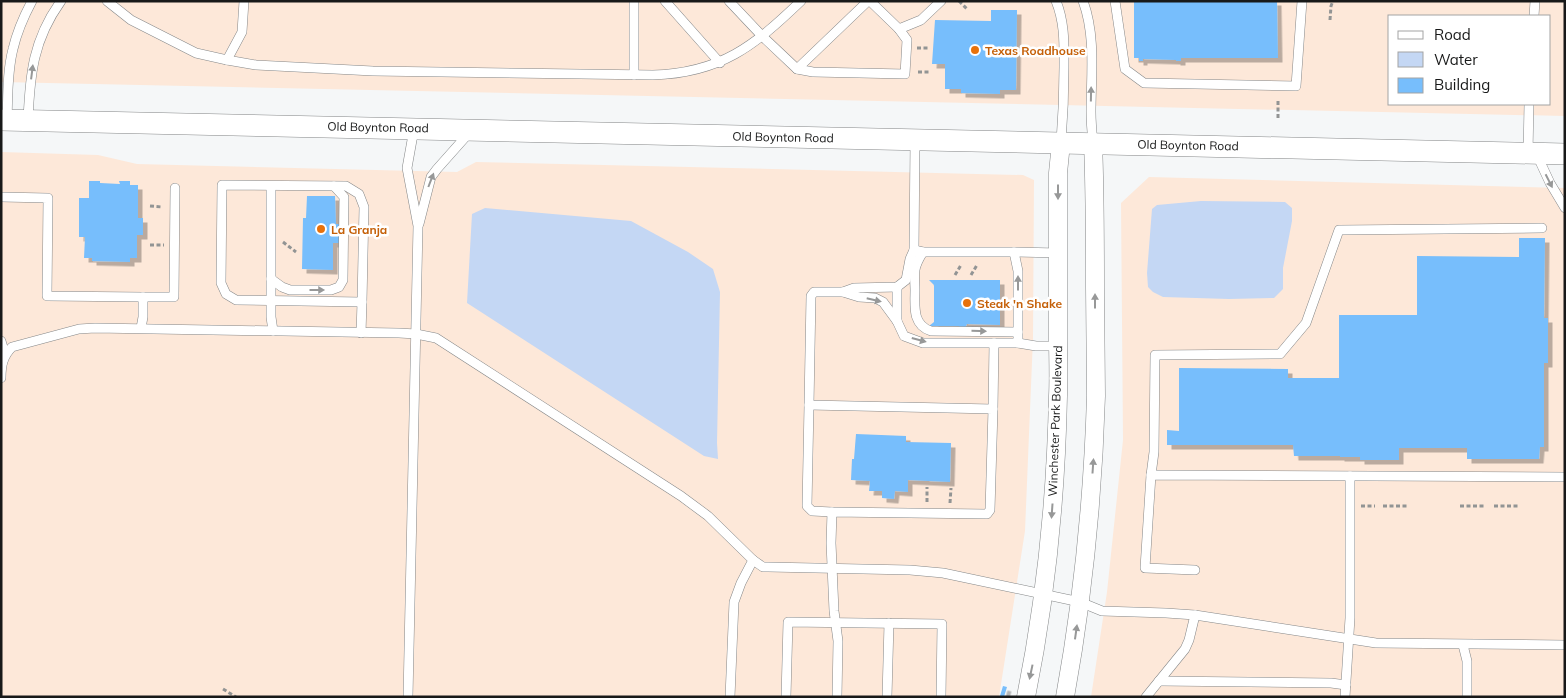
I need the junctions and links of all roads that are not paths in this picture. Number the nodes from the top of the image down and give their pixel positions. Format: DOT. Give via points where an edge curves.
graph roads {
  1 [pos="32,1"];
  2 [pos="61,1"];
  3 [pos="106,1"];
  4 [pos="244,1"];
  5 [pos="634,1"];
  6 [pos="665,1"];
  7 [pos="729,1"];
  8 [pos="869,1"];
  9 [pos="941,1"];
  10 [pos="1056,1"];
  11 [pos="1083,1"];
  12 [pos="1115,1"];
  13 [pos="1302,1"];
  14 [pos="1535,1"];
  15 [pos="800,2"];
  16 [pos="1534,15"];
  17 [pos="899,30"];
  18 [pos="762,36"];
  19 [pos="227,60"];
  20 [pos="720,62"];
  21 [pos="798,70"];
  22 [pos="634,76"];
  23 [pos="1529,105"];
  24 [pos="4,120"];
  25 [pos="28,120"];
  26 [pos="414,128"];
  27 [pos="472,129"];
  28 [pos="915,140"];
  29 [pos="1061,143"];
  30 [pos="1093,143"];
  31 [pos="1532,153"];
  32 [pos="1565,154"];
  33 [pos="271,186"];
  34 [pos="334,186"];
  35 [pos="175,188"];
  36 [pos="1,197"];
  37 [pos="1565,208"];
  38 [pos="418,226"];
  39 [pos="1542,228"];
  40 [pos="914,250"];
  41 [pos="923,252"];
  42 [pos="1014,252"];
  43 [pos="1058,253"];
  44 [pos="271,279"];
  45 [pos="897,287"];
  46 [pos="843,292"];
  47 [pos="143,297"];
  48 [pos="271,301"];
  49 [pos="362,302"];
  50 [pos="897,321"];
  51 [pos="140,328"];
  52 [pos="273,331"];
  53 [pos="1018,332"];
  54 [pos="362,333"];
  55 [pos="416,334"];
  56 [pos="1,341"];
  57 [pos="994,343"];
  58 [pos="1018,344"];
  59 [pos="1058,346"];
  60 [pos="5,354"];
  61 [pos="1,378"];
  62 [pos="809,405"];
  63 [pos="993,409"];
  64 [pos="1151,475"];
  65 [pos="1350,476"];
  66 [pos="1565,477"];
  67 [pos="832,512"];
  68 [pos="753,560"];
  69 [pos="832,568"];
  70 [pos="1196,570"];
  71 [pos="1044,593"];
  72 [pos="1080,602"];
  73 [pos="1195,615"];
  74 [pos="835,622"];
  75 [pos="889,623"];
  76 [pos="1348,639"];
  77 [pos="1463,644"];
  78 [pos="1565,645"];
  79 [pos="1159,681"];
  80 [pos="1346,686"];
  81 [pos="408,697"];
  82 [pos="730,697"];
  83 [pos="786,697"];
  84 [pos="837,697"];
  85 [pos="887,697"];
  86 [pos="941,697"];
  87 [pos="1026,697"];
  88 [pos="1065,697"];
  89 [pos="1146,697"];
  90 [pos="1346,697"];
  91 [pos="1467,697"];
  1 -- 24 [label="lane" via="13,48"];
  25 -- 2 [label="lane, one-way" via="32,66 46,25"];
  3 -- 19 [label="lane" via="131,20 196,53"];
  4 -- 19 [label="lane" via="242,32"];
  5 -- 22 [label="lane"];
  6 -- 20 [label="lane"];
  7 -- 18 [label="lane"];
  8 -- 17 [label="lane"];
  8 -- 21 [label="lane"];
  9 -- 17 [label="lane" via="921,20"];
  10 -- 29 [label="lane" via="1063,23 1064,46"];
  30 -- 11 [label="lane, one-way" via="1092,60"];
  12 -- 13 [label="lane" via="1125,69 1144,83 1296,86"];
  14 -- 16 [label="lane"];
  15 -- 18 [label="lane"];
  17 -- 21 [label="lane" via="907,40 905,74"];
  18 -- 20 [label="lane"];
  18 -- 21 [label="lane"];
  19 -- 22 [label="lane" via="256,65 373,71"];
  20 -- 22 [label="lane" via="674,75"];
  23 -- 31 [label="lane"];
  24 -- 25 [label="street, Old Boynton Road"];
  25 -- 26 [label="street, Old Boynton Road"];
  26 -- 27 [label="street, Old Boynton Road"];
  26 -- 38 [label="lane" via="407,168"];
  27 -- 28 [label="street, Old Boynton Road"];
  38 -- 27 [label="lane, one-way" via="431,177"];
  28 -- 29 [label="street, Old Boynton Road"];
  28 -- 40 [label="lane"];
  29 -- 30 [label="street, Old Boynton Road"];
  29 -- 43 [label="street, Winchester Park Boulevard, one-way"];
  30 -- 31 [label="street, Old Boynton Road"];
  72 -- 30 [label="street, one-way" via="1089,524 1096,395"];
  31 -- 32 [label="street, Old Boynton Road"];
  31 -- 37 [label="lane, one-way"];
  33 -- 34 [label="lane"];
  33 -- 44 [label="lane"];
  33 -- 48 [label="lane" via="222,185 221,283 226,294 236,300"];
  44 -- 34 [label="lane, one-way" via="290,290 331,290 339,286 342,280 344,197"];
  34 -- 49 [label="lane" via="346,186 359,194 364,207"];
  35 -- 47 [label="lane" via="174,297"];
  36 -- 47 [label="lane" via="48,198 47,296"];
  38 -- 55 [label="lane"];
  39 -- 64 [label="lane" via="1339,230 1306,323 1280,354 1155,355"];
  40 -- 41 [label="lane"];
  40 -- 45 [label="lane" via="906,280"];
  41 -- 42 [label="lane"];
  41 -- 53 [label="lane, one-way" via="915,270 915,312 920,325 931,331"];
  42 -- 43 [label="lane"];
  53 -- 42 [label="lane, one-way" via="1018,271"];
  43 -- 59 [label="street, Winchester Park Boulevard"];
  44 -- 48 [label="lane"];
  45 -- 46 [label="lane" via="854,288"];
  45 -- 50 [label="lane"];
  46 -- 50 [label="lane, one-way" via="876,298"];
  46 -- 62 [label="lane" via="818,291 812,296"];
  47 -- 51 [label="lane"];
  48 -- 49 [label="lane"];
  48 -- 52 [label="lane"];
  49 -- 54 [label="lane"];
  50 -- 57 [label="lane, one-way" via="904,336 923,343"];
  51 -- 52 [label="lane"];
  51 -- 60 [label="lane" via="79,329 17,345"];
  52 -- 54 [label="lane"];
  53 -- 58 [label="lane"];
  54 -- 55 [label="lane"];
  55 -- 68 [label="lane" via="436,338 681,496 708,516"];
  55 -- 81 [label="lane"];
  56 -- 60 [label="lane"];
  57 -- 58 [label="lane"];
  57 -- 63 [label="lane"];
  58 -- 59 [label="lane"];
  59 -- 71 [label="street, Winchester Park Boulevard, one-way" via="1056,458"];
  60 -- 61 [label="lane"];
  62 -- 63 [label="lane"];
  62 -- 67 [label="lane" via="807,506 812,511"];
  63 -- 67 [label="lane" via="990,510 987,514"];
  64 -- 65 [label="lane"];
  64 -- 70 [label="lane" via="1145,568"];
  65 -- 66 [label="lane"];
  65 -- 76 [label="lane"];
  67 -- 69 [label="lane"];
  68 -- 69 [label="lane" via="763,567"];
  68 -- 82 [label="lane" via="734,602"];
  69 -- 71 [label="lane" via="944,572"];
  69 -- 74 [label="lane"];
  71 -- 72 [label="lane"];
  71 -- 87 [label="street, Winchester Park Boulevard, one-way"];
  72 -- 73 [label="lane" via="1102,612"];
  88 -- 72 [label="street, one-way"];
  73 -- 76 [label="lane"];
  73 -- 79 [label="lane" via="1185,648"];
  74 -- 75 [label="lane"];
  74 -- 83 [label="lane" via="788,622"];
  74 -- 84 [label="lane"];
  75 -- 85 [label="lane"];
  75 -- 86 [label="lane" via="942,624"];
  76 -- 77 [label="lane" via="1376,643"];
  76 -- 80 [label="lane"];
  77 -- 78 [label="lane"];
  77 -- 91 [label="lane" via="1467,661"];
  79 -- 80 [label="lane" via="1331,682"];
  79 -- 89 [label="lane"];
  80 -- 90 [label="lane"];
}
